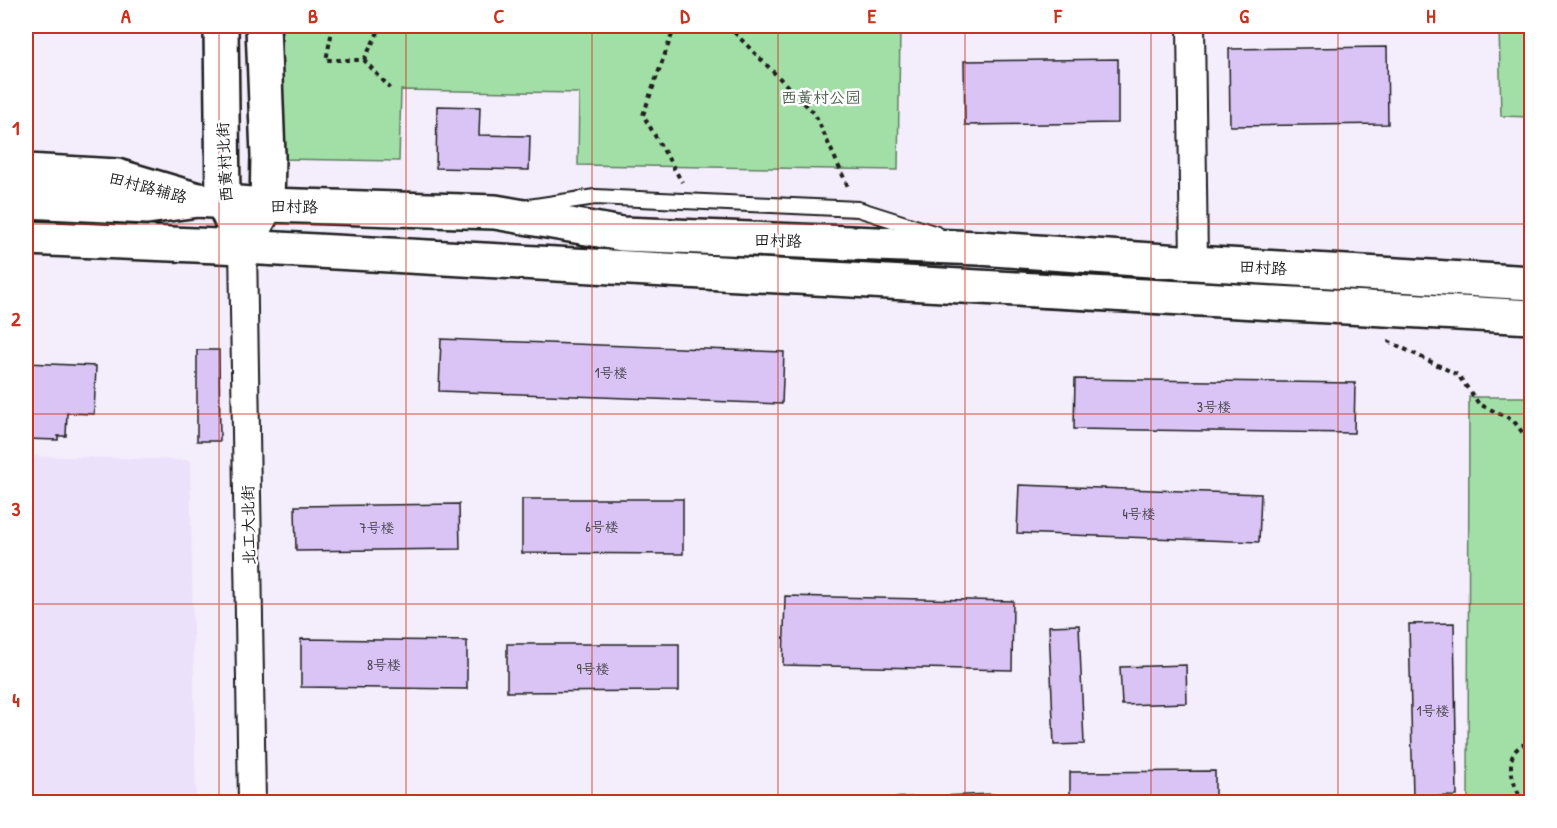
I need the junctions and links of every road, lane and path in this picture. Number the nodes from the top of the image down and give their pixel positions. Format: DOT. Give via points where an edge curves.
graph roads {
  1 [pos="221,26"];
  2 [pos="263,26"];
  3 [pos="333,26"];
  4 [pos="381,26"];
  5 [pos="675,26"];
  6 [pos="729,26"];
  7 [pos="1191,26"];
  8 [pos="364,60"];
  9 [pos="390,88"];
  10 [pos="26,171"];
  11 [pos="26,201"];
  12 [pos="210,201"];
  13 [pos="693,201"];
  14 [pos="267,205"];
  15 [pos="858,209"];
  16 [pos="495,212"];
  17 [pos="26,238"];
  18 [pos="243,247"];
  19 [pos="979,248"];
  20 [pos="1194,263"];
  21 [pos="1532,283"];
  22 [pos="1532,317"];
  23 [pos="1458,375"];
  24 [pos="1532,445"];
  25 [pos="1532,615"];
  26 [pos="1532,656"];
  27 [pos="1532,742"];
  28 [pos="252,802"];
  29 [pos="1523,802"];
  1 -- 12 [label="main road, 西黄村北街"];
  2 -- 14 [label="main road"];
  3 -- 8 [label="path" via="326,60"];
  4 -- 8 [label="path"];
  5 -- 13 [label="path" via="644,115"];
  6 -- 15 [label="path" via="815,114"];
  7 -- 20 [label="street"];
  8 -- 9 [label="path"];
  10 -- 12 [label="main road, 田村路辅路" via="117,176"];
  11 -- 12 [label="main road, 田村路" via="147,207"];
  12 -- 14 [label="main road, 田村路"];
  12 -- 18 [label="main road, 西黄村北街"];
  13 -- 15 [label="lane"];
  13 -- 16 [label="lane" via="595,197"];
  14 -- 16 [label="main road, 田村路"];
  14 -- 18 [label="main road"];
  15 -- 19 [label="lane"];
  16 -- 19 [label="main road, 田村路" via="622,234"];
  17 -- 18 [label="main road"];
  18 -- 22 [label="main road"];
  18 -- 28 [label="street, 北工大北街"];
  19 -- 20 [label="main road, 田村路"];
  20 -- 21 [label="main road, 田村路"];
  23 -- 24 [label="path" via="1479,404 1513,420"];
  25 -- 26 [label="path" via="1526,638"];
  27 -- 29 [label="path" via="1515,750 1510,762"];
}
